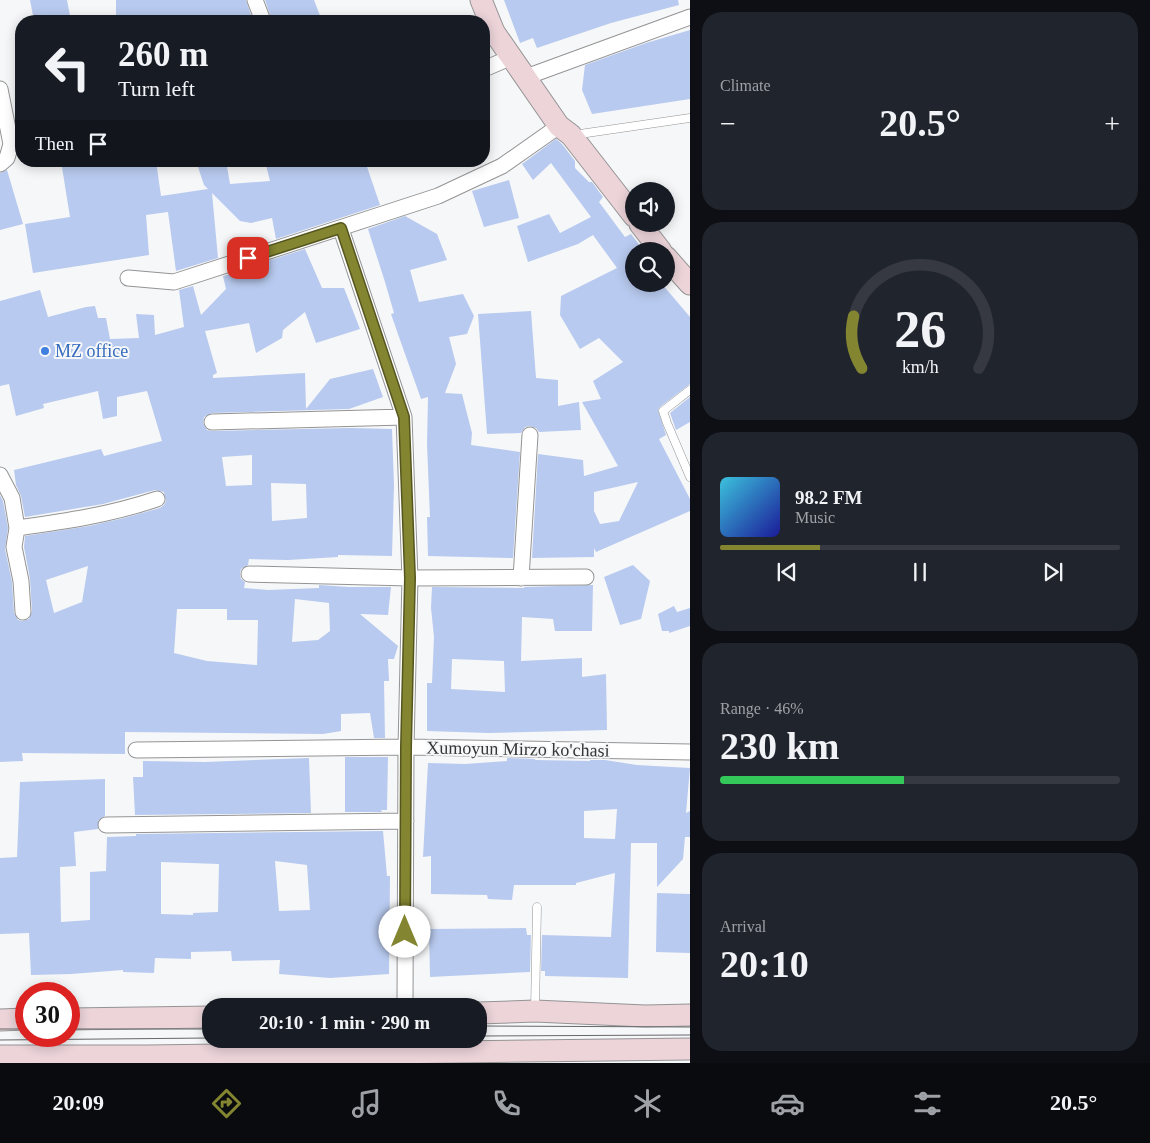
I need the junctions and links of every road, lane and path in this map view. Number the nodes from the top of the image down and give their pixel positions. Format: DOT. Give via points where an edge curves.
graph roads {
  1 [pos="255,0"];
  2 [pos="481,0"];
  3 [pos="261,15"];
  4 [pos="487,15"];
  5 [pos="690,17"];
  6 [pos="490,22"];
  7 [pos="512,57"];
  8 [pos="490,66"];
  9 [pos="526,77"];
  10 [pos="0,89"];
  11 [pos="690,118"];
  12 [pos="565,130"];
  13 [pos="0,164"];
  14 [pos="625,205"];
  15 [pos="341,228"];
  16 [pos="646,232"];
  17 [pos="654,242"];
  18 [pos="675,267"];
  19 [pos="128,278"];
  20 [pos="690,284"];
  21 [pos="690,390"];
  22 [pos="404,417"];
  23 [pos="212,422"];
  24 [pos="530,435"];
  25 [pos="0,475"];
  26 [pos="690,477"];
  27 [pos="157,498"];
  28 [pos="17,528"];
  29 [pos="249,574"];
  30 [pos="586,577"];
  31 [pos="410,578"];
  32 [pos="521,578"];
  33 [pos="23,612"];
  34 [pos="406,747"];
  35 [pos="136,750"];
  36 [pos="690,752"];
  37 [pos="406,822"];
  38 [pos="106,826"];
  39 [pos="537,908"];
  40 [pos="405,998"];
  41 [pos="535,1011"];
  42 [pos="487,1013"];
  43 [pos="690,1015"];
  44 [pos="202,1017"];
  45 [pos="15,1019"];
  46 [pos="80,1019"];
  47 [pos="0,1020"];
  48 [pos="690,1049"];
  49 [pos="0,1056"];
  50 [pos="365,1058"];
  51 [pos="147,1060"];
  1 -- 3 [label="street"];
  2 -- 4 [label="main road"];
  5 -- 9 [label="street"];
  6 -- 7 [label="main road"];
  7 -- 8 [label="street"];
  7 -- 9 [label="main road"];
  9 -- 12 [label="main road"];
  10 -- 13 [label="street" via="11,144 7,158"];
  11 -- 12 [label="lane"];
  12 -- 14 [label="main road"];
  12 -- 15 [label="street" via="502,166 438,196"];
  15 -- 19 [label="street" via="174,282"];
  15 -- 22 [label="street"];
  16 -- 17 [label="main road"];
  18 -- 20 [label="main road"];
  21 -- 26 [label="lane" via="664,411 666,423"];
  22 -- 23 [label="street"];
  22 -- 31 [label="street"];
  24 -- 32 [label="street"];
  25 -- 28 [label="street" via="12,498"];
  27 -- 28 [label="street" via="81,519"];
  28 -- 33 [label="street" via="14,547"];
  29 -- 31 [label="street"];
  30 -- 32 [label="street"];
  31 -- 32 [label="street"];
  31 -- 34 [label="street"];
  34 -- 35 [label="street, Xumoyun Mirzo ko'chasi"];
  34 -- 36 [label="street, Xumoyun Mirzo ko'chasi"];
  34 -- 37 [label="street"];
  37 -- 38 [label="street"];
  37 -- 40 [label="street"];
  39 -- 41 [label="lane"];
  41 -- 42 [label="main road"];
  41 -- 43 [label="main road"];
  44 -- 46 [label="main road"];
  45 -- 47 [label="main road"];
  48 -- 50 [label="main road"];
  49 -- 51 [label="main road"];
  50 -- 51 [label="main road"];
}
